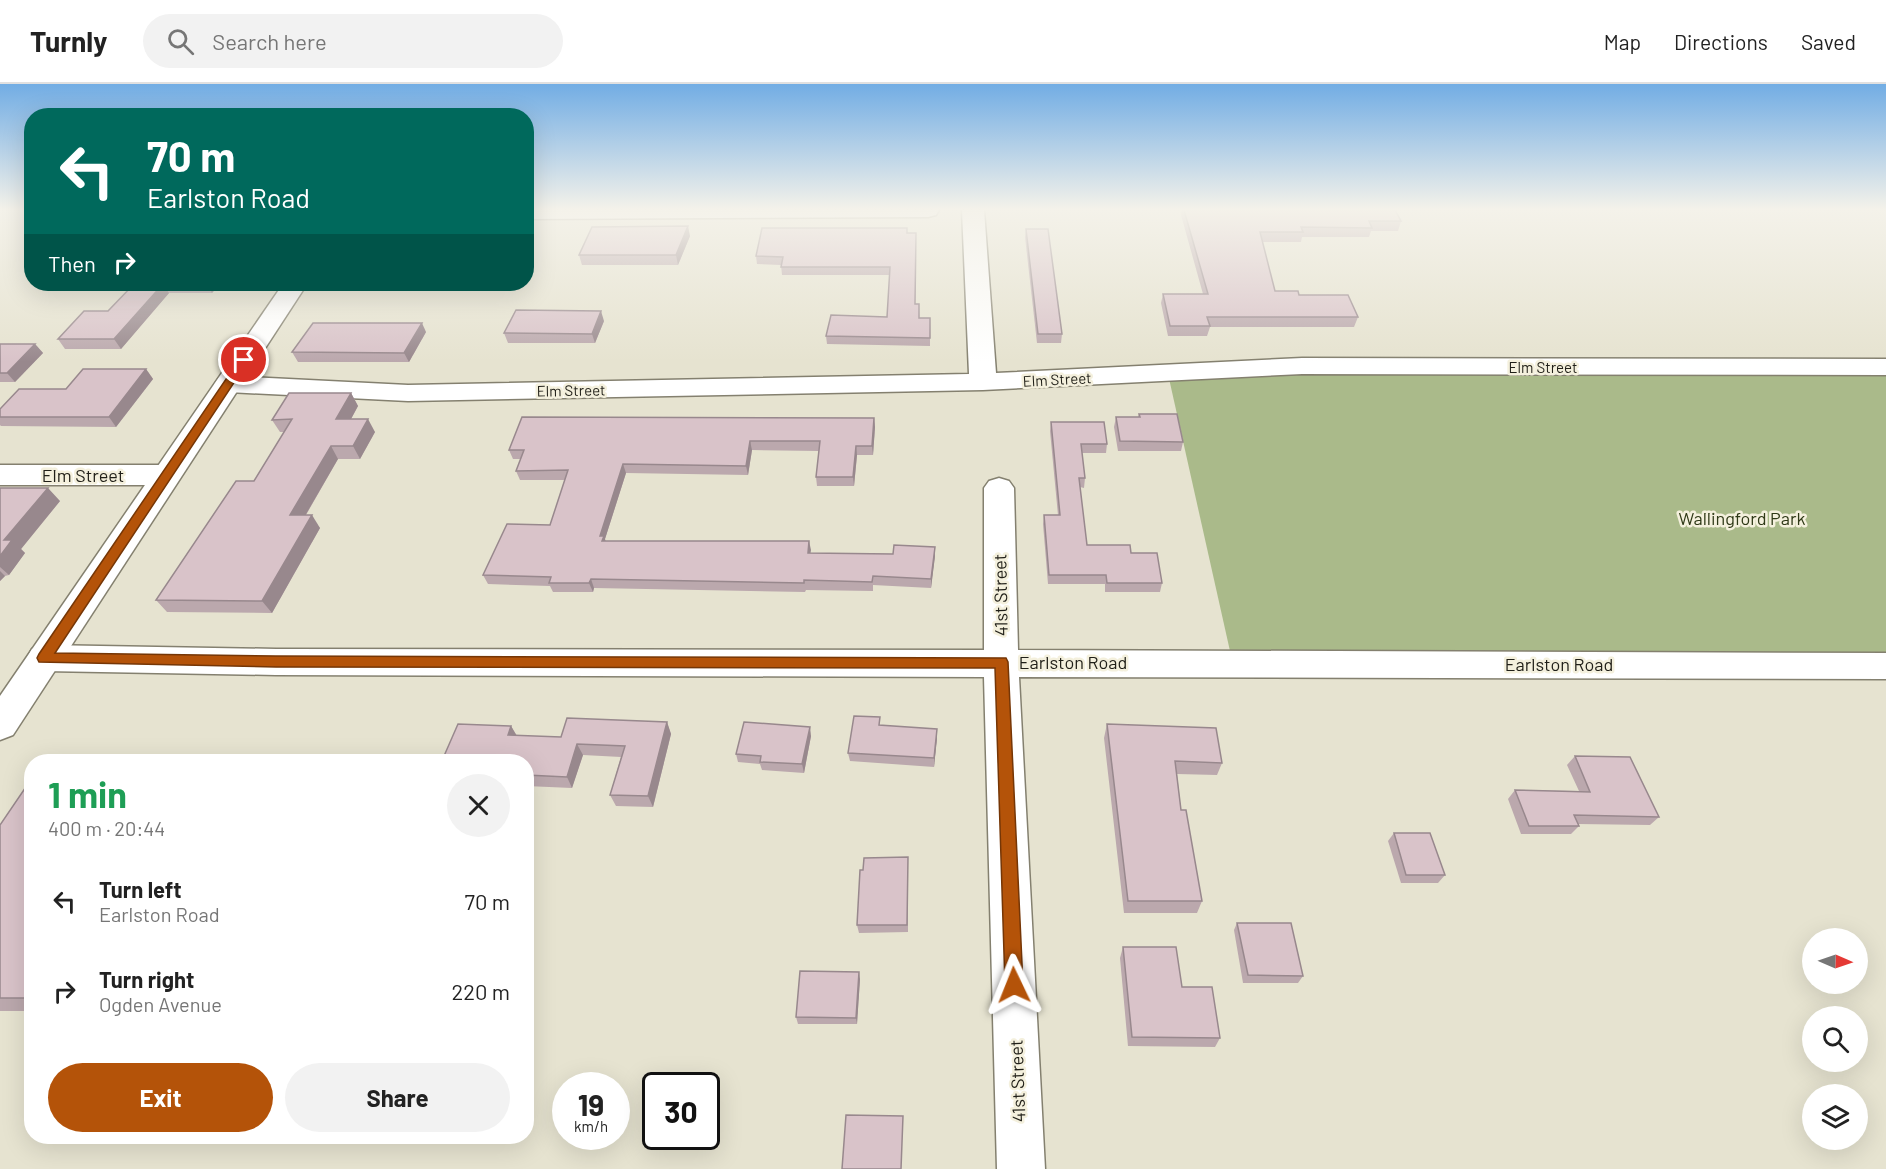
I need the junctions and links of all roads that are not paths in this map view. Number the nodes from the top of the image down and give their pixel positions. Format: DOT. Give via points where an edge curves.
graph roads {
  1 [pos="977,261"];
  2 [pos="290,291"];
  3 [pos="1886,368"];
  4 [pos="983,382"];
  5 [pos="228,384"];
  6 [pos="0,475"];
  7 [pos="166,476"];
  8 [pos="999,489"];
  9 [pos="44,658"];
  10 [pos="1001,662"];
  11 [pos="1886,666"];
  12 [pos="0,725"];
  13 [pos="1021,1169"];
  1 -- 4 [label="street"];
  2 -- 5 [label="street"];
  3 -- 4 [label="street, Elm Street" via="1302,366"];
  4 -- 5 [label="street, Elm Street" via="408,393"];
  5 -- 7 [label="street"];
  6 -- 7 [label="street, Elm Street"];
  7 -- 9 [label="street"];
  8 -- 10 [label="street, 41st Street"];
  9 -- 10 [label="street, Earlston Road" via="276,662"];
  9 -- 12 [label="street"];
  10 -- 11 [label="street, Earlston Road"];
  10 -- 13 [label="street, 41st Street"];
}
